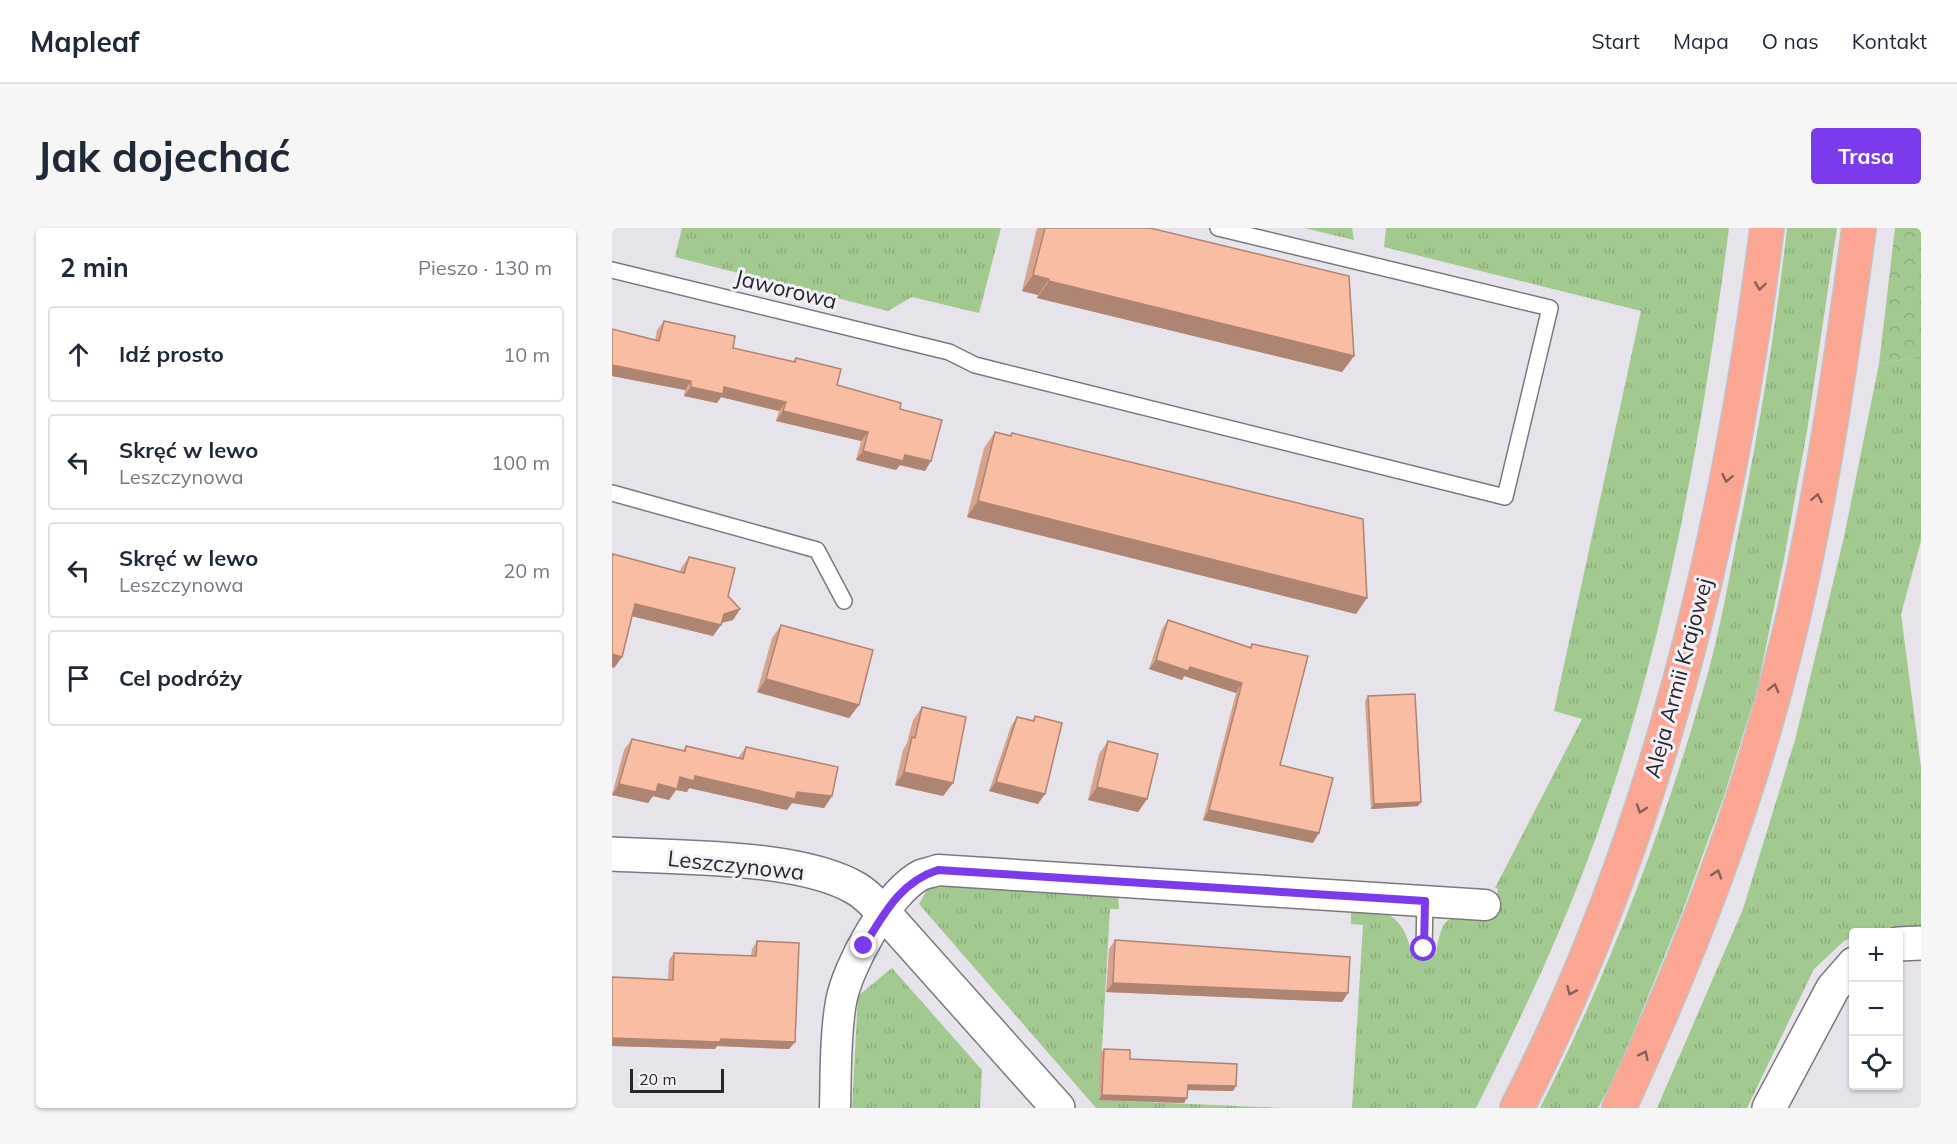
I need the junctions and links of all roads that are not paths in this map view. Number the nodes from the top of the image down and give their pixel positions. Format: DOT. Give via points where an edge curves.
graph roads {
  1 [pos="1218,228"];
  2 [pos="1767,228"];
  3 [pos="1859,228"];
  4 [pos="612,270"];
  5 [pos="612,493"];
  6 [pos="844,601"];
  7 [pos="612,854"];
  8 [pos="1425,901"];
  9 [pos="1485,905"];
  10 [pos="884,913"];
  11 [pos="1921,943"];
  12 [pos="1903,944"];
  13 [pos="1424,949"];
  14 [pos="1849,970"];
  15 [pos="835,1108"];
  16 [pos="1058,1108"];
  17 [pos="1517,1108"];
  18 [pos="1619,1108"];
  19 [pos="1769,1108"];
  1 -- 4 [label="lane, Jaworowa" via="1550,308 1504,497 975,365 949,352"];
  2 -- 17 [label="main road, Aleja Armii Krajowej, one-way" via="1728,473 1671,714 1603,915"];
  18 -- 3 [label="main road, one-way" via="1707,905 1760,742 1798,592 1822,472"];
  5 -- 6 [label="lane" via="817,550"];
  7 -- 10 [label="street, Leszczynowa" via="767,863 830,876 858,890"];
  8 -- 9 [label="street"];
  8 -- 10 [label="street" via="938,870 920,876"];
  8 -- 13 [label="lane"];
  10 -- 15 [label="street" via="846,980 841,1003"];
  10 -- 16 [label="street, Leszczynowa"];
  11 -- 12 [label="street"];
  14 -- 19 [label="street" via="1833,988"];
}
